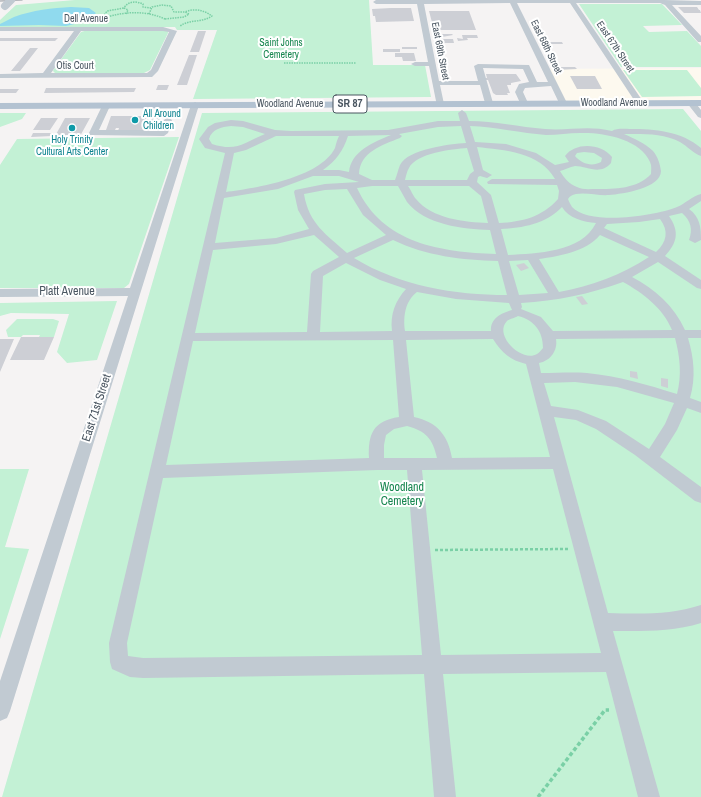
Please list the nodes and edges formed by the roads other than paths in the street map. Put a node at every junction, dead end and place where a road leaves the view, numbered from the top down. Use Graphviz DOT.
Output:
graph roads {
  1 [pos="12,0"];
  2 [pos="400,1"];
  3 [pos="512,1"];
  4 [pos="662,1"];
  5 [pos="376,2"];
  6 [pos="420,2"];
  7 [pos="573,2"];
  8 [pos="701,3"];
  9 [pos="0,11"];
  10 [pos="0,29"];
  11 [pos="79,29"];
  12 [pos="701,40"];
  13 [pos="415,64"];
  14 [pos="432,64"];
  15 [pos="149,75"];
  16 [pos="0,76"];
  17 [pos="45,76"];
  18 [pos="436,83"];
  19 [pos="483,83"];
  20 [pos="534,84"];
  21 [pos="554,84"];
  22 [pos="489,103"];
  23 [pos="524,103"];
  24 [pos="563,103"];
  25 [pos="640,103"];
  26 [pos="696,103"];
  27 [pos="440,104"];
  28 [pos="195,105"];
  29 [pos="0,106"];
  30 [pos="106,106"];
  31 [pos="701,115"];
  32 [pos="464,118"];
  33 [pos="168,120"];
  34 [pos="410,130"];
  35 [pos="548,132"];
  36 [pos="609,132"];
  37 [pos="275,133"];
  38 [pos="348,133"];
  39 [pos="471,144"];
  40 [pos="525,146"];
  41 [pos="371,149"];
  42 [pos="230,151"];
  43 [pos="701,153"];
  44 [pos="576,163"];
  45 [pos="553,168"];
  46 [pos="479,172"];
  47 [pos="312,173"];
  48 [pos="353,181"];
  49 [pos="492,182"];
  50 [pos="561,182"];
  51 [pos="401,183"];
  52 [pos="472,183"];
  53 [pos="280,185"];
  54 [pos="576,191"];
  55 [pos="299,192"];
  56 [pos="486,195"];
  57 [pos="220,196"];
  58 [pos="701,197"];
  59 [pos="563,199"];
  60 [pos="682,209"];
  61 [pos="662,215"];
  62 [pos="601,225"];
  63 [pos="494,226"];
  64 [pos="672,230"];
  65 [pos="316,231"];
  66 [pos="394,235"];
  67 [pos="698,241"];
  68 [pos="209,247"];
  69 [pos="531,256"];
  70 [pos="656,257"];
  71 [pos="346,258"];
  72 [pos="502,258"];
  73 [pos="623,277"];
  74 [pos="701,285"];
  75 [pos="416,288"];
  76 [pos="135,292"];
  77 [pos="0,293"];
  78 [pos="555,295"];
  79 [pos="514,299"];
  80 [pos="517,312"];
  81 [pos="497,334"];
  82 [pos="683,334"];
  83 [pos="701,334"];
  84 [pos="400,335"];
  85 [pos="313,336"];
  86 [pos="549,336"];
  87 [pos="188,337"];
  88 [pos="531,360"];
  89 [pos="536,378"];
  90 [pos="685,402"];
  91 [pos="701,408"];
  92 [pos="544,411"];
  93 [pos="407,421"];
  94 [pos="650,459"];
  95 [pos="444,463"];
  96 [pos="558,463"];
  97 [pos="377,464"];
  98 [pos="414,464"];
  99 [pos="157,472"];
  100 [pos="681,483"];
  101 [pos="701,496"];
  102 [pos="701,504"];
  103 [pos="701,614"];
  104 [pos="602,622"];
  105 [pos="613,662"];
  106 [pos="433,664"];
  107 [pos="0,711"];
  108 [pos="445,797"];
  109 [pos="649,797"];
  1 -- 9 [label="street, bridge"];
  2 -- 5 [label="street"];
  2 -- 6 [label="street"];
  3 -- 6 [label="street"];
  3 -- 7 [label="street"];
  3 -- 21 [label="street, East 68th Street"];
  4 -- 7 [label="street"];
  4 -- 8 [label="street"];
  4 -- 12 [label="street"];
  6 -- 14 [label="street, East 69th Street"];
  7 -- 25 [label="street, East 67th Street"];
  10 -- 11 [label="street, Dell Avenue"];
  11 -- 15 [label="street, Dell Avenue"];
  11 -- 17 [label="street"];
  13 -- 14 [label="street"];
  14 -- 18 [label="street, East 69th Street"];
  15 -- 17 [label="street, Otis Court"];
  16 -- 17 [label="street, Otis Court"];
  18 -- 19 [label="street"];
  18 -- 27 [label="street, East 69th Street"];
  19 -- 20 [label="street"];
  19 -- 22 [label="street"];
  20 -- 21 [label="street"];
  20 -- 23 [label="street"];
  21 -- 24 [label="street, East 68th Street"];
  22 -- 23 [label="main road, Woodland Avenue / SR 87"];
  22 -- 27 [label="main road, Woodland Avenue / SR 87"];
  23 -- 24 [label="main road, Woodland Avenue / SR 87"];
  24 -- 25 [label="main road, Woodland Avenue / SR 87"];
  25 -- 26 [label="main road, Woodland Avenue / SR 87"];
  26 -- 31 [label="street"];
  27 -- 28 [label="main road, Woodland Avenue / SR 87"];
  28 -- 30 [label="main road, Woodland Avenue / SR 87"];
  28 -- 76 [label="street, East 71st Street"];
  29 -- 30 [label="main road, Woodland Avenue / SR 87"];
  30 -- 33 [label="street"];
  32 -- 34 [label="street"];
  32 -- 35 [label="street"];
  32 -- 39 [label="street"];
  34 -- 38 [label="street"];
  34 -- 41 [label="street"];
  35 -- 36 [label="street"];
  35 -- 40 [label="street"];
  36 -- 43 [label="street"];
  36 -- 54 [label="street"];
  37 -- 38 [label="street"];
  37 -- 42 [label="street"];
  37 -- 42 [label="street"];
  38 -- 41 [label="street"];
  38 -- 47 [label="street"];
  39 -- 40 [label="street"];
  39 -- 46 [label="street"];
  39 -- 51 [label="street"];
  40 -- 45 [label="street"];
  41 -- 48 [label="street"];
  42 -- 57 [label="street"];
  44 -- 45 [label="street"];
  45 -- 50 [label="street"];
  46 -- 49 [label="street"];
  46 -- 52 [label="street"];
  47 -- 48 [label="street"];
  47 -- 53 [label="street"];
  48 -- 51 [label="street"];
  48 -- 55 [label="street"];
  48 -- 66 [label="street"];
  49 -- 50 [label="street"];
  49 -- 56 [label="street"];
  50 -- 54 [label="street"];
  50 -- 59 [label="street"];
  51 -- 52 [label="street"];
  51 -- 63 [label="street"];
  52 -- 56 [label="street"];
  53 -- 55 [label="street"];
  53 -- 57 [label="street"];
  54 -- 59 [label="street"];
  55 -- 65 [label="street"];
  56 -- 63 [label="street"];
  57 -- 68 [label="street"];
  58 -- 60 [label="street"];
  59 -- 62 [label="street"];
  59 -- 63 [label="street"];
  60 -- 61 [label="street"];
  60 -- 67 [label="street"];
  61 -- 62 [label="street"];
  61 -- 64 [label="street"];
  62 -- 69 [label="street"];
  62 -- 70 [label="street"];
  63 -- 72 [label="street"];
  64 -- 67 [label="street"];
  64 -- 70 [label="street"];
  65 -- 68 [label="street"];
  65 -- 71 [label="street"];
  66 -- 71 [label="street"];
  66 -- 72 [label="street"];
  68 -- 87 [label="street"];
  69 -- 72 [label="street"];
  69 -- 78 [label="street"];
  70 -- 73 [label="street"];
  70 -- 74 [label="street"];
  71 -- 75 [label="street"];
  71 -- 85 [label="street"];
  72 -- 79 [label="street"];
  73 -- 78 [label="street"];
  73 -- 82 [label="street"];
  75 -- 79 [label="street"];
  75 -- 84 [label="street"];
  76 -- 77 [label="street, Platt Avenue"];
  76 -- 107 [label="street, East 71st Street"];
  78 -- 79 [label="street"];
  79 -- 80 [label="street"];
  80 -- 81 [label="street"];
  80 -- 86 [label="street"];
  81 -- 84 [label="street"];
  81 -- 88 [label="street"];
  82 -- 83 [label="street"];
  82 -- 86 [label="street"];
  82 -- 90 [label="street"];
  84 -- 85 [label="street"];
  84 -- 93 [label="street"];
  85 -- 87 [label="street"];
  86 -- 88 [label="street"];
  87 -- 99 [label="street"];
  88 -- 89 [label="street"];
  89 -- 90 [label="street"];
  89 -- 92 [label="street"];
  90 -- 91 [label="street"];
  90 -- 94 [label="street"];
  92 -- 94 [label="street"];
  92 -- 96 [label="street"];
  93 -- 95 [label="street"];
  93 -- 97 [label="street"];
  94 -- 100 [label="street"];
  95 -- 96 [label="street"];
  95 -- 98 [label="street"];
  96 -- 104 [label="street"];
  97 -- 98 [label="street"];
  97 -- 99 [label="street"];
  98 -- 106 [label="street"];
  99 -- 106 [label="street"];
  100 -- 101 [label="street"];
  100 -- 102 [label="street"];
  103 -- 104 [label="street"];
  104 -- 105 [label="street"];
  105 -- 106 [label="street"];
  105 -- 109 [label="street"];
  106 -- 108 [label="street"];
}
